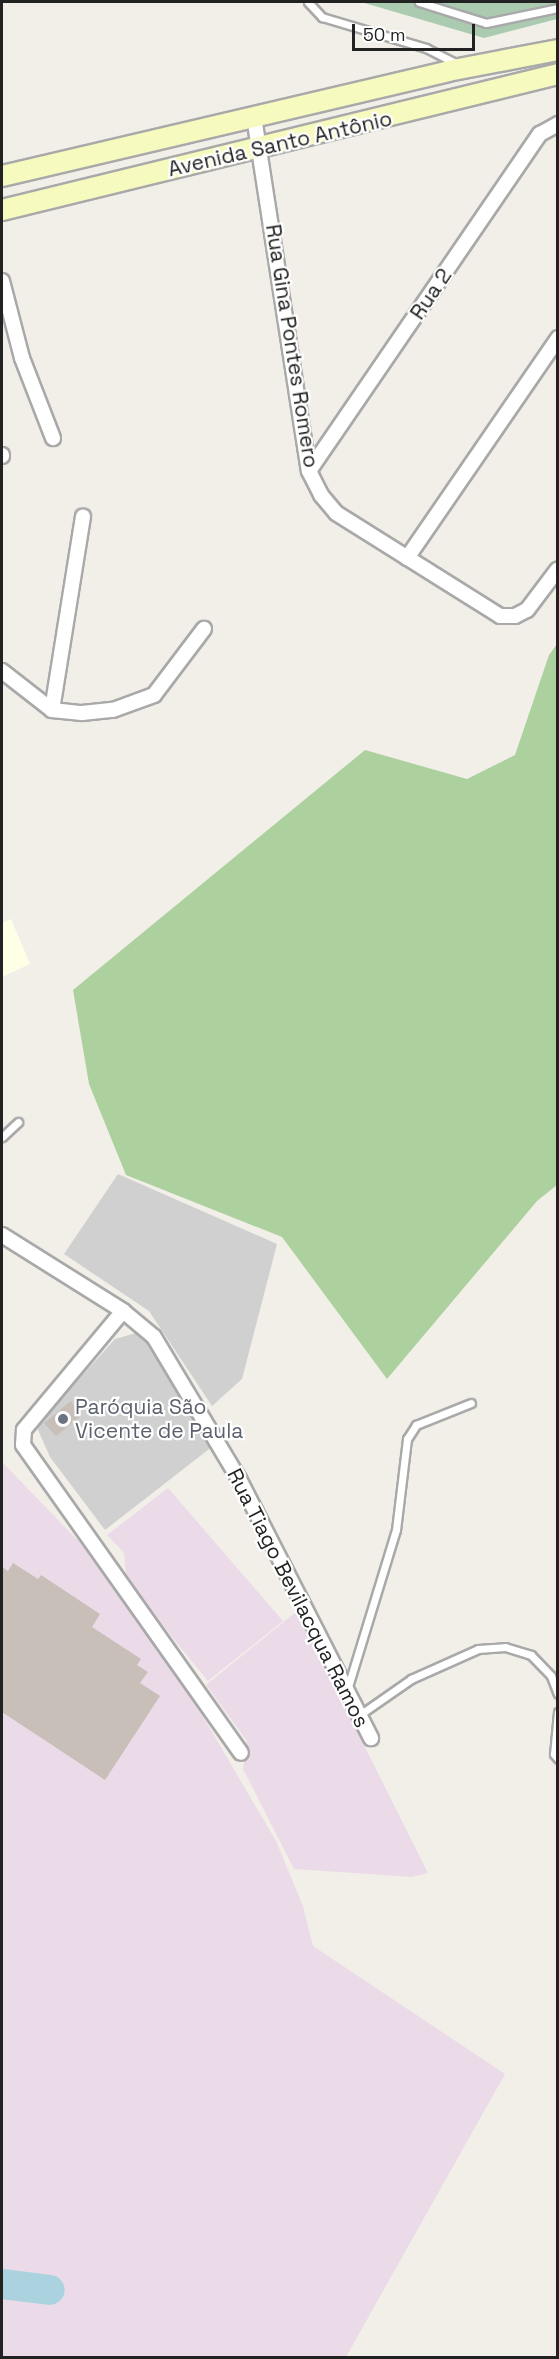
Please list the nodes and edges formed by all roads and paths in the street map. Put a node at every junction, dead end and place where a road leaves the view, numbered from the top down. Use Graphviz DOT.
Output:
graph roads {
  1 [pos="308,2"];
  2 [pos="419,2"];
  3 [pos="558,8"];
  4 [pos="558,50"];
  5 [pos="468,70"];
  6 [pos="558,74"];
  7 [pos="254,117"];
  8 [pos="558,124"];
  9 [pos="262,147"];
  10 [pos="2,176"];
  11 [pos="2,210"];
  12 [pos="2,281"];
  13 [pos="558,338"];
  14 [pos="53,438"];
  15 [pos="309,471"];
  16 [pos="83,516"];
  17 [pos="407,558"];
  18 [pos="558,569"];
  19 [pos="204,629"];
  20 [pos="2,671"];
  21 [pos="52,710"];
  22 [pos="18,1122"];
  23 [pos="2,1137"];
  24 [pos="2,1235"];
  25 [pos="123,1311"];
  26 [pos="471,1403"];
  27 [pos="346,1692"];
  28 [pos="558,1694"];
  29 [pos="558,1712"];
  30 [pos="358,1716"];
  31 [pos="370,1738"];
  32 [pos="241,1753"];
  33 [pos="558,1759"];
  1 -- 5 [label="lane"];
  2 -- 3 [label="lane"];
  4 -- 5 [label="main road, Avenida Santo Antônio"];
  5 -- 7 [label="main road, Avenida Santo Antônio"];
  6 -- 9 [label="main road, Avenida Santo Antônio"];
  7 -- 9 [label="street, Rua Gina Pontes Romero"];
  7 -- 10 [label="main road, Avenida Santo Antônio"];
  8 -- 15 [label="street, Rua 2"];
  9 -- 11 [label="main road, Avenida Santo Antônio"];
  9 -- 15 [label="street, Rua Gina Pontes Romero"];
  12 -- 14 [label="street"];
  13 -- 17 [label="street"];
  15 -- 17 [label="street, Rua Gina Pontes Romero"];
  16 -- 21 [label="street"];
  17 -- 18 [label="street, Rua Gina Pontes Romero"];
  19 -- 21 [label="street"];
  20 -- 21 [label="street"];
  22 -- 23 [label="lane"];
  24 -- 25 [label="street, Rua Tiago Bevilacqua Ramos"];
  25 -- 27 [label="street, Rua Tiago Bevilacqua Ramos"];
  25 -- 32 [label="street"];
  26 -- 27 [label="lane"];
  27 -- 30 [label="street, Rua Tiago Bevilacqua Ramos"];
  28 -- 30 [label="lane"];
  29 -- 33 [label="lane"];
  30 -- 31 [label="street, Rua Tiago Bevilacqua Ramos"];
}
